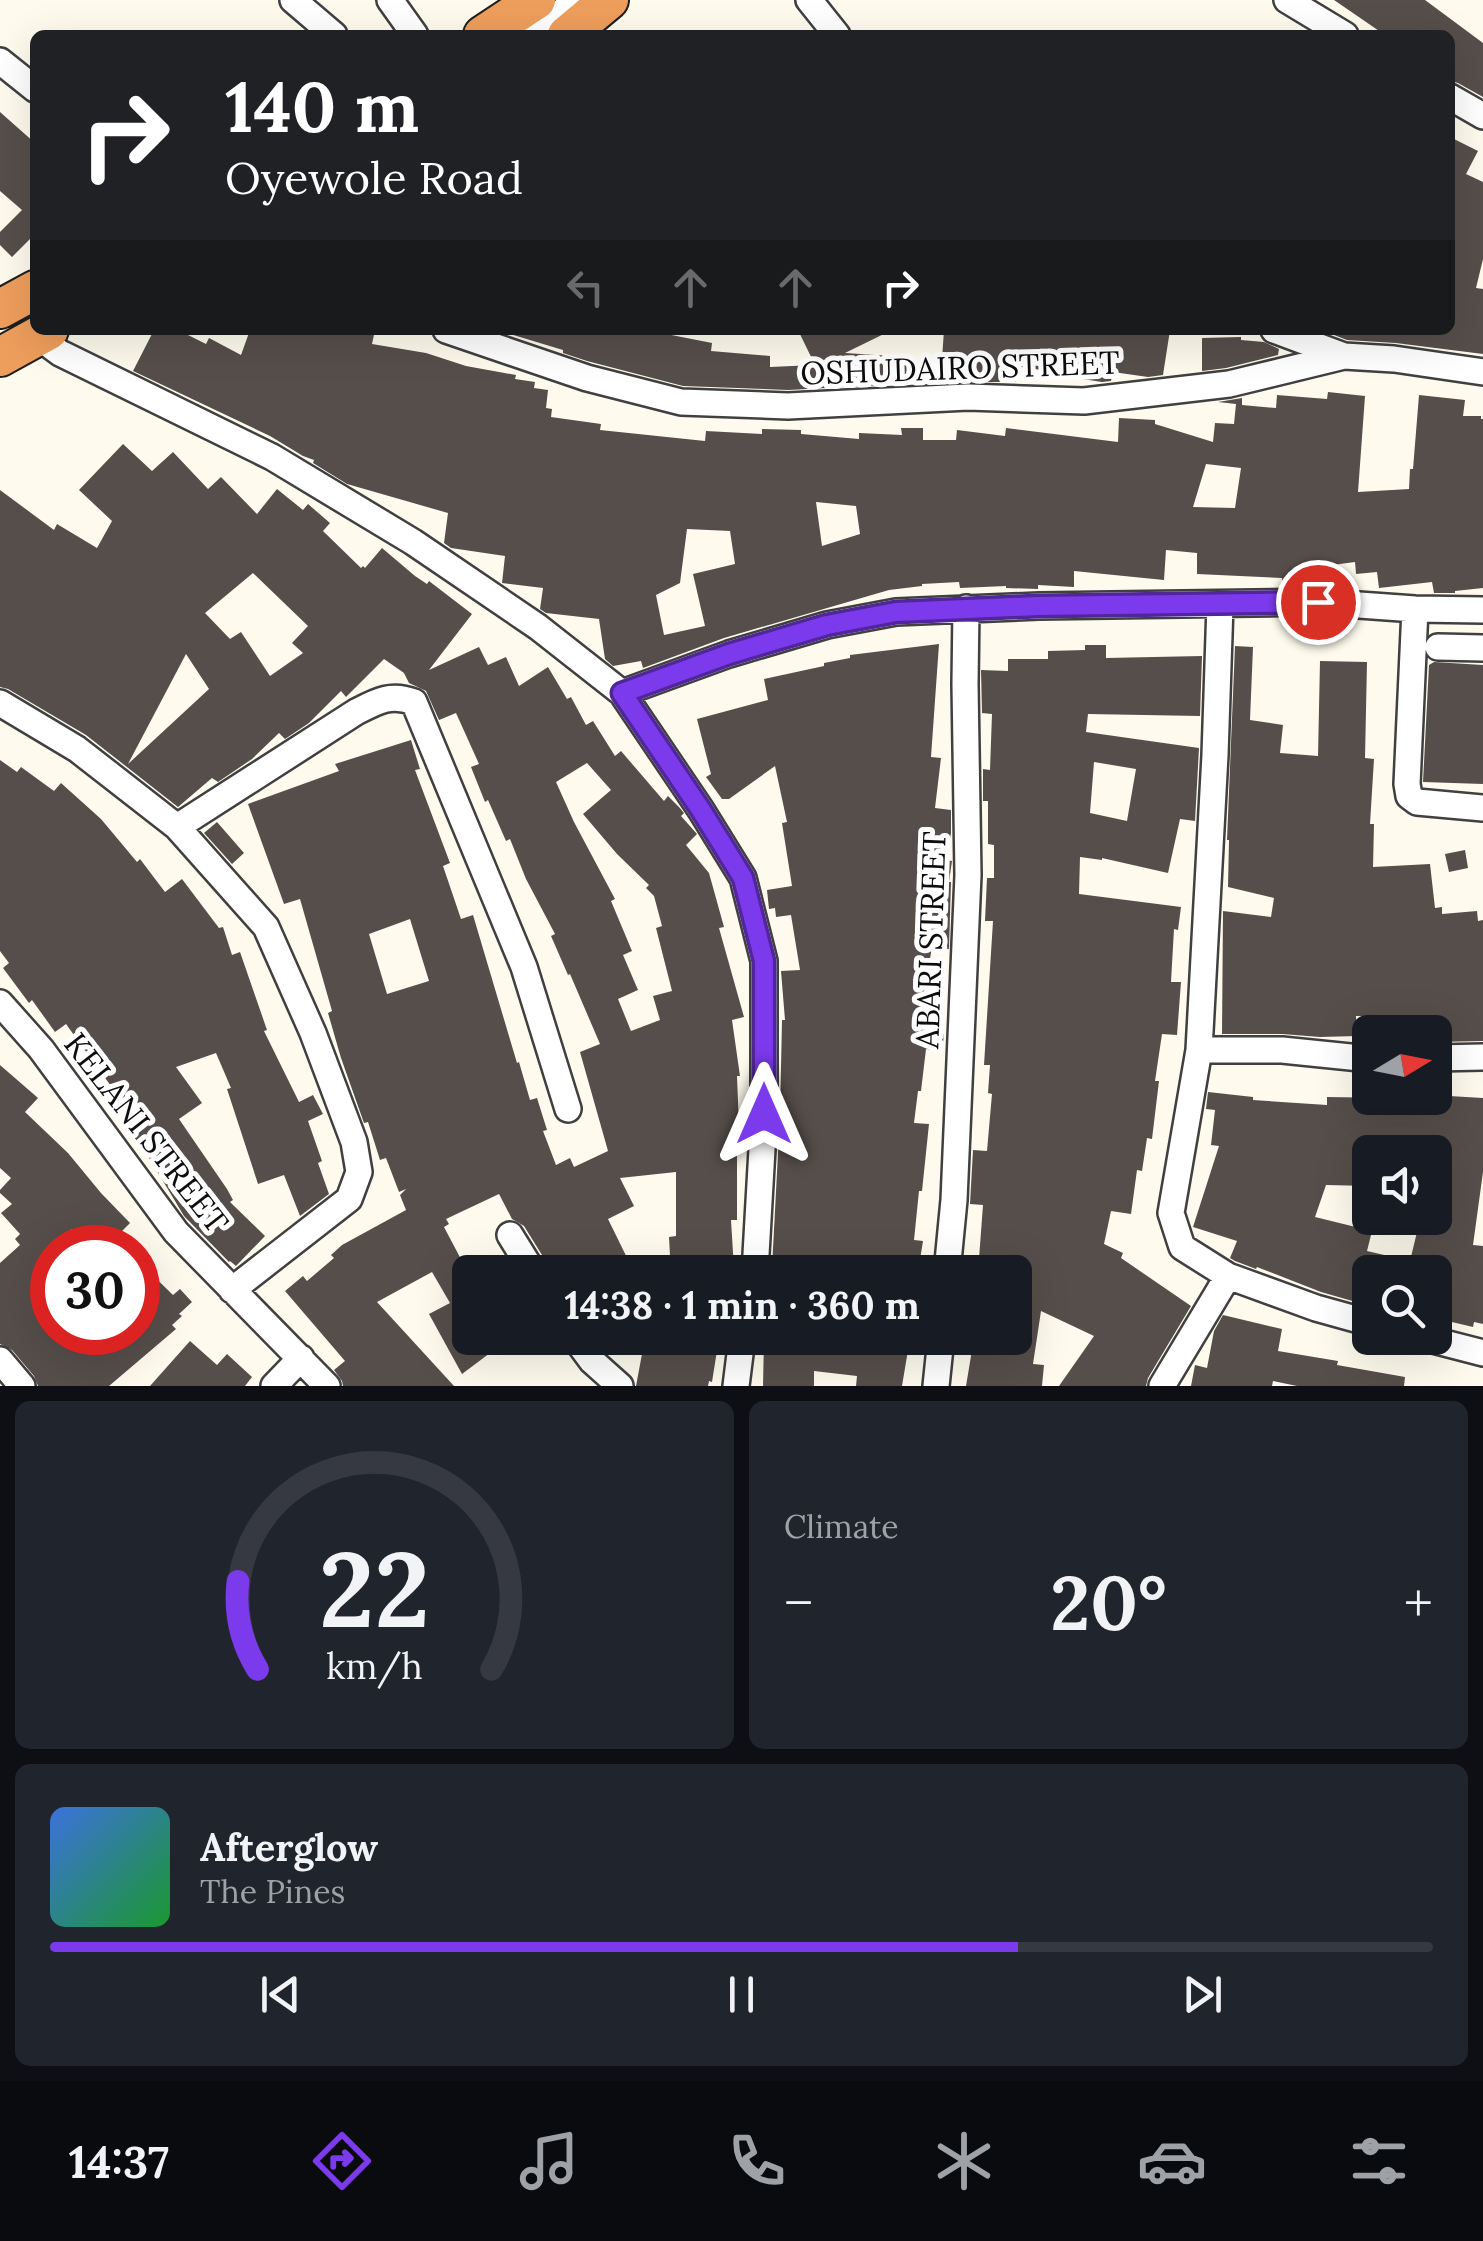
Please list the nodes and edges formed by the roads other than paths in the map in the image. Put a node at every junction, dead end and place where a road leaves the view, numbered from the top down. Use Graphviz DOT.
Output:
graph roads {
  1 [pos="293,0"];
  2 [pos="390,0"];
  3 [pos="609,0"];
  4 [pos="809,0"];
  5 [pos="1288,0"];
  6 [pos="528,10"];
  7 [pos="577,24"];
  8 [pos="328,30"];
  9 [pos="411,30"];
  10 [pos="492,30"];
  11 [pos="833,30"];
  12 [pos="1336,30"];
  13 [pos="0,61"];
  14 [pos="30,85"];
  15 [pos="1455,100"];
  16 [pos="1483,116"];
  17 [pos="30,293"];
  18 [pos="0,309"];
  19 [pos="30,324"];
  20 [pos="0,326"];
  21 [pos="30,332"];
  22 [pos="48,335"];
  23 [pos="461,335"];
  24 [pos="1287,335"];
  25 [pos="0,356"];
  26 [pos="1344,356"];
  27 [pos="1483,372"];
  28 [pos="1220,605"];
  29 [pos="966,608"];
  30 [pos="1415,608"];
  31 [pos="1483,610"];
  32 [pos="1438,646"];
  33 [pos="1483,648"];
  34 [pos="622,693"];
  35 [pos="0,704"];
  36 [pos="1483,808"];
  37 [pos="177,827"];
  38 [pos="0,1002"];
  39 [pos="1198,1050"];
  40 [pos="1352,1056"];
  41 [pos="1483,1057"];
  42 [pos="1452,1058"];
  43 [pos="568,1109"];
  44 [pos="510,1234"];
  45 [pos="523,1255"];
  46 [pos="756,1255"];
  47 [pos="949,1255"];
  48 [pos="1228,1276"];
  49 [pos="232,1290"];
  50 [pos="1352,1318"];
  51 [pos="1452,1345"];
  52 [pos="1483,1353"];
  53 [pos="588,1355"];
  54 [pos="740,1355"];
  55 [pos="939,1355"];
  56 [pos="301,1358"];
  57 [pos="0,1360"];
  58 [pos="22,1386"];
  59 [pos="274,1386"];
  60 [pos="327,1386"];
  61 [pos="620,1386"];
  62 [pos="736,1386"];
  63 [pos="936,1386"];
  64 [pos="1162,1386"];
  1 -- 8 [label="street"];
  2 -- 9 [label="street"];
  3 -- 7 [label="highway"];
  4 -- 11 [label="street"];
  5 -- 12 [label="street"];
  6 -- 7 [label="street"];
  6 -- 10 [label="highway"];
  13 -- 14 [label="street"];
  15 -- 16 [label="street"];
  17 -- 18 [label="highway"];
  19 -- 20 [label="street"];
  21 -- 25 [label="highway"];
  22 -- 34 [label="street"];
  23 -- 26 [label="street, OSHUDAIRO STREET"];
  24 -- 26 [label="street"];
  26 -- 27 [label="street, OSHUDAIRO STREET"];
  28 -- 29 [label="street"];
  28 -- 30 [label="street"];
  28 -- 39 [label="street"];
  29 -- 34 [label="street"];
  29 -- 47 [label="street, ABARI STREET"];
  30 -- 31 [label="street"];
  30 -- 36 [label="street"];
  32 -- 33 [label="street"];
  34 -- 46 [label="street"];
  35 -- 37 [label="street"];
  37 -- 43 [label="street"];
  37 -- 49 [label="street"];
  38 -- 49 [label="street, KELANI STREET"];
  39 -- 40 [label="street"];
  39 -- 48 [label="street"];
  41 -- 42 [label="street"];
  44 -- 45 [label="street"];
  48 -- 50 [label="street"];
  48 -- 64 [label="street"];
  49 -- 56 [label="street, KELANI STREET"];
  51 -- 52 [label="street"];
  53 -- 61 [label="street"];
  54 -- 62 [label="street"];
  55 -- 63 [label="street"];
  56 -- 59 [label="street"];
  56 -- 60 [label="street, KELANI STREET"];
  57 -- 58 [label="street"];
}
